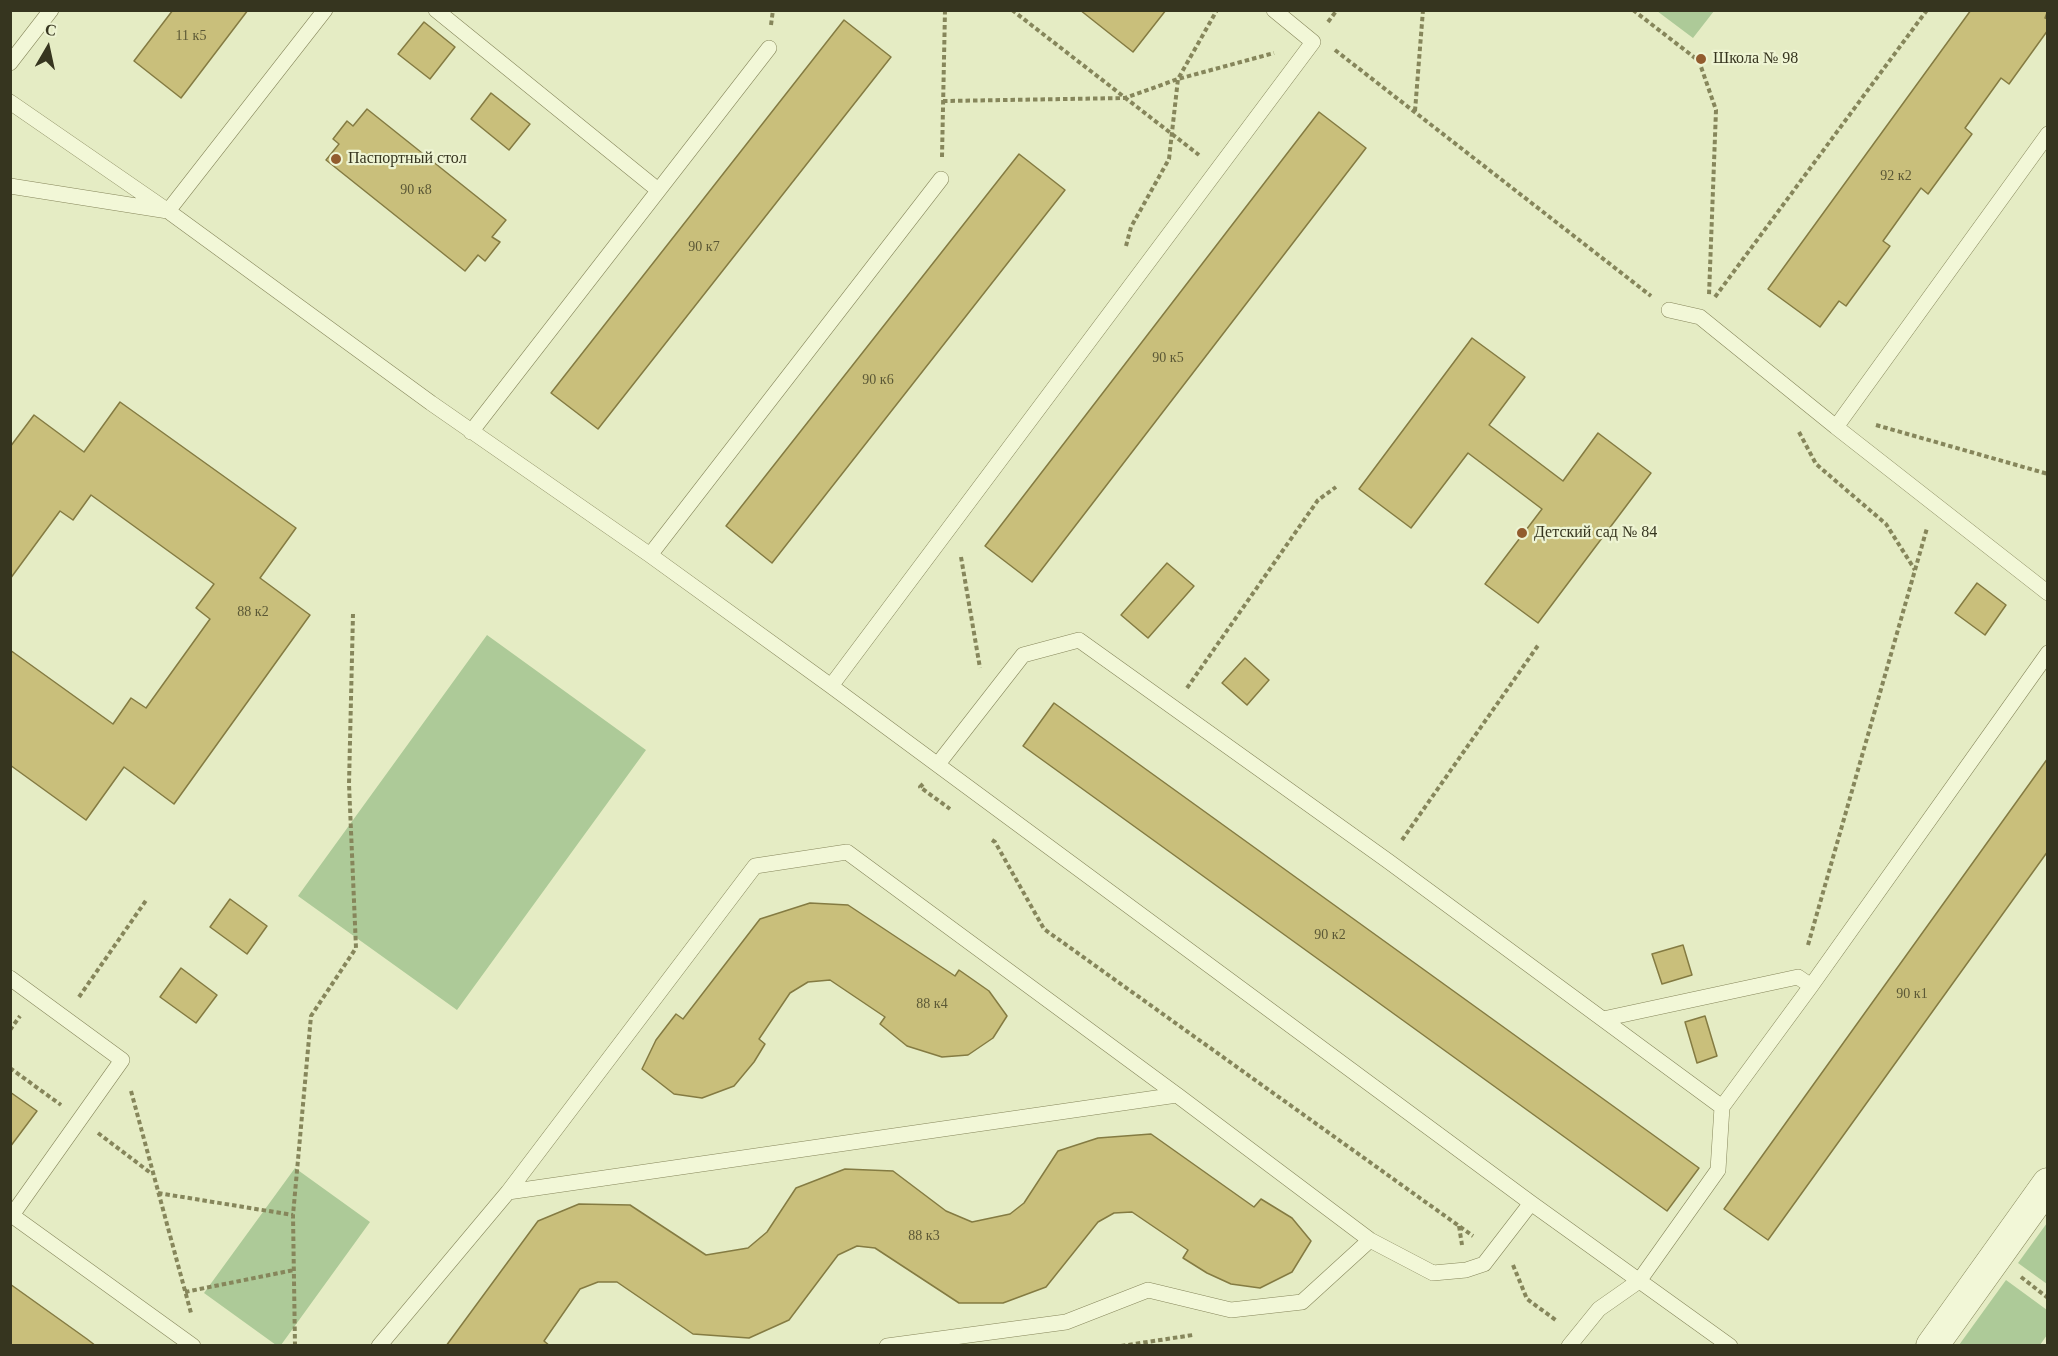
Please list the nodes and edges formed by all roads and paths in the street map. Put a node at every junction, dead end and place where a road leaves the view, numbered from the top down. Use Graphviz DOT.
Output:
graph roads {
  1 [pos="51,10"];
  2 [pos="325,10"];
  3 [pos="436,10"];
  4 [pos="945,10"];
  5 [pos="1012,10"];
  6 [pos="1217,10"];
  7 [pos="1274,10"];
  8 [pos="1423,10"];
  9 [pos="1634,10"];
  10 [pos="1927,10"];
  11 [pos="1313,42"];
  12 [pos="769,48"];
  13 [pos="10,63"];
  14 [pos="1178,79"];
  15 [pos="1125,98"];
  16 [pos="943,101"];
  17 [pos="10,102"];
  18 [pos="1415,112"];
  19 [pos="1173,134"];
  20 [pos="2048,134"];
  21 [pos="1217,170"];
  22 [pos="941,179"];
  23 [pos="10,186"];
  24 [pos="658,190"];
  25 [pos="168,211"];
  26 [pos="1126,249"];
  27 [pos="1669,310"];
  28 [pos="1840,422"];
  29 [pos="1797,428"];
  30 [pos="471,432"];
  31 [pos="2048,474"];
  32 [pos="1336,487"];
  33 [pos="1934,504"];
  34 [pos="954,522"];
  35 [pos="650,555"];
  36 [pos="1915,570"];
  37 [pos="2048,593"];
  38 [pos="353,614"];
  39 [pos="1539,644"];
  40 [pos="2048,653"];
  41 [pos="831,686"];
  42 [pos="986,701"];
  43 [pos="1173,707"];
  44 [pos="938,764"];
  45 [pos="958,815"];
  46 [pos="986,835"];
  47 [pos="1388,861"];
  48 [pos="147,898"];
  49 [pos="10,978"];
  50 [pos="1804,982"];
  51 [pos="64,1017"];
  52 [pos="1603,1019"];
  53 [pos="122,1060"];
  54 [pos="1177,1095"];
  55 [pos="1722,1107"];
  56 [pos="2048,1184"];
  57 [pos="508,1192"];
  58 [pos="158,1193"];
  59 [pos="1531,1203"];
  60 [pos="11,1215"];
  61 [pos="293,1215"];
  62 [pos="1370,1240"];
  63 [pos="1495,1251"];
  64 [pos="294,1269"];
  65 [pos="1639,1281"];
  66 [pos="185,1292"];
  67 [pos="194,1324"];
  68 [pos="1193,1335"];
  69 [pos="1573,1341"];
  70 [pos="193,1346"];
  71 [pos="295,1346"];
  72 [pos="380,1346"];
  73 [pos="887,1346"];
  74 [pos="1121,1346"];
  75 [pos="1730,1346"];
  76 [pos="1932,1346"];
  1 -- 13 [label="lane"];
  2 -- 25 [label="lane"];
  3 -- 24 [label="lane"];
  4 -- 16 [label="path"];
  5 -- 15 [label="path"];
  6 -- 14 [label="path"];
  7 -- 11 [label="lane"];
  8 -- 18 [label="path"];
  9 -- 10 [label="path"];
  11 -- 14 [label="path"];
  11 -- 18 [label="path"];
  11 -- 21 [label="lane"];
  12 -- 24 [label="lane"];
  14 -- 15 [label="path"];
  14 -- 19 [label="path"];
  15 -- 16 [label="path"];
  15 -- 19 [label="path"];
  16 -- 22 [label="path"];
  17 -- 25 [label="lane"];
  18 -- 27 [label="path"];
  19 -- 21 [label="path"];
  19 -- 26 [label="path"];
  20 -- 28 [label="lane"];
  21 -- 34 [label="lane"];
  22 -- 35 [label="lane"];
  23 -- 25 [label="lane"];
  24 -- 30 [label="lane"];
  25 -- 30 [label="lane"];
  27 -- 28 [label="lane"];
  28 -- 31 [label="path"];
  28 -- 33 [label="lane"];
  29 -- 36 [label="path"];
  30 -- 35 [label="lane"];
  32 -- 43 [label="path"];
  33 -- 36 [label="path"];
  33 -- 37 [label="lane"];
  34 -- 41 [label="lane"];
  34 -- 42 [label="path"];
  35 -- 41 [label="lane"];
  36 -- 50 [label="path"];
  38 -- 61 [label="path"];
  39 -- 47 [label="path"];
  40 -- 50 [label="lane"];
  41 -- 44 [label="lane"];
  42 -- 43 [label="lane"];
  42 -- 44 [label="lane"];
  43 -- 47 [label="lane"];
  44 -- 45 [label="path"];
  44 -- 59 [label="lane"];
  46 -- 63 [label="path"];
  47 -- 52 [label="lane"];
  48 -- 51 [label="path"];
  49 -- 51 [label="lane"];
  50 -- 52 [label="lane"];
  50 -- 55 [label="lane"];
  51 -- 53 [label="lane"];
  52 -- 55 [label="lane"];
  53 -- 58 [label="path"];
  53 -- 60 [label="lane"];
  54 -- 57 [label="lane"];
  54 -- 57 [label="lane"];
  54 -- 62 [label="lane"];
  55 -- 65 [label="lane"];
  56 -- 76 [label="street"];
  57 -- 72 [label="lane"];
  58 -- 61 [label="path"];
  58 -- 66 [label="path"];
  59 -- 63 [label="lane"];
  59 -- 65 [label="lane"];
  60 -- 70 [label="lane"];
  61 -- 64 [label="path"];
  62 -- 63 [label="lane"];
  62 -- 73 [label="lane"];
  63 -- 69 [label="path"];
  64 -- 66 [label="path"];
  64 -- 71 [label="path"];
  65 -- 69 [label="lane"];
  65 -- 75 [label="lane"];
  66 -- 67 [label="path"];
  68 -- 74 [label="path"];
}
